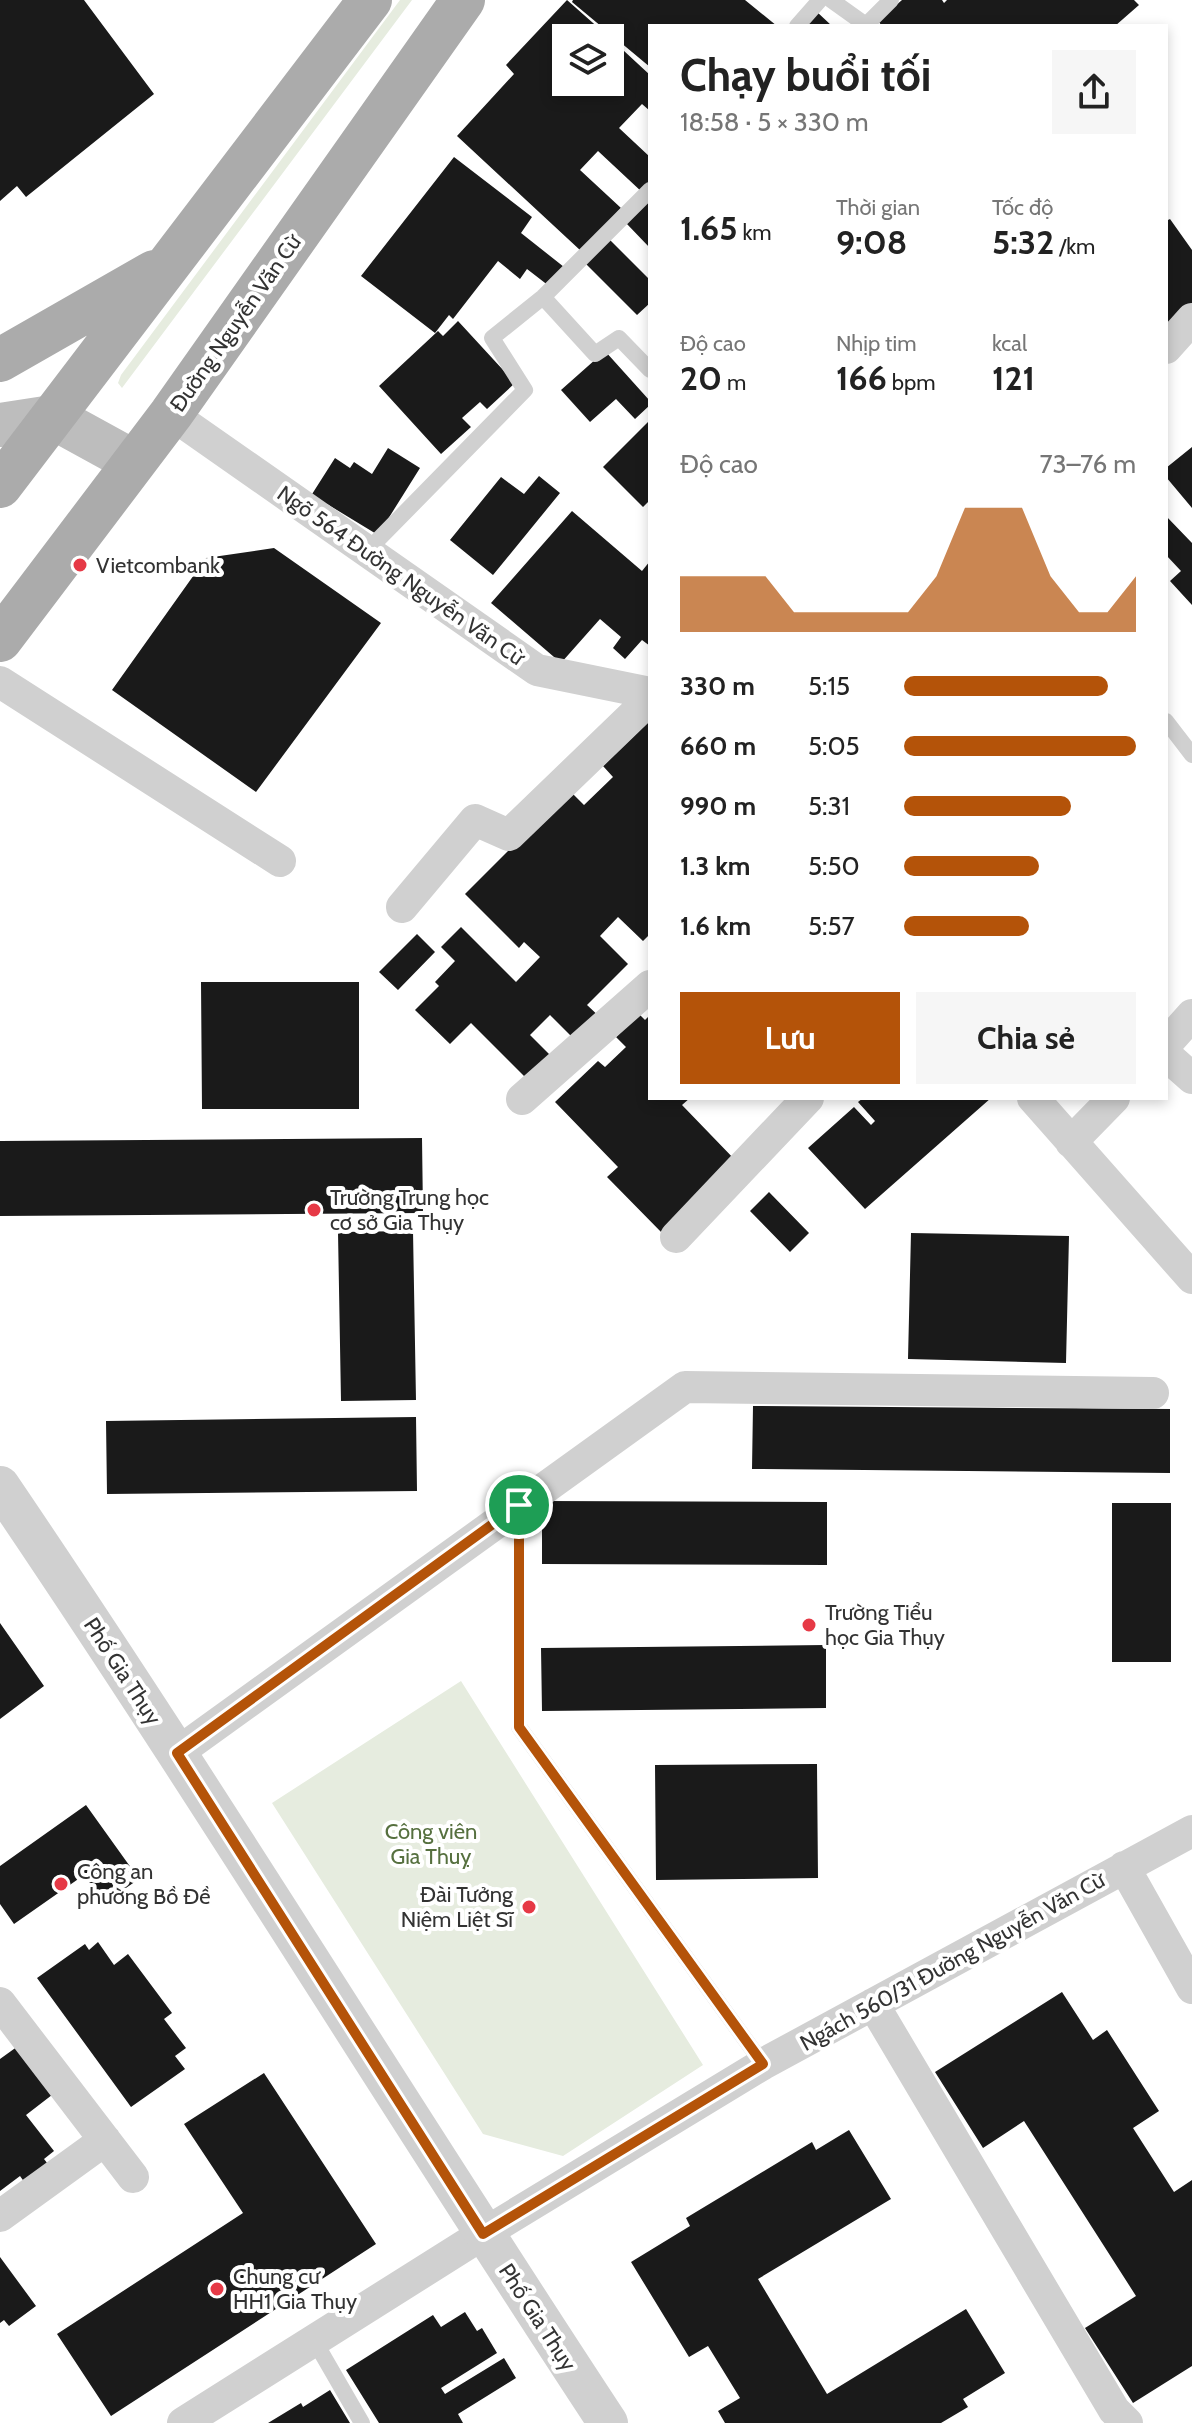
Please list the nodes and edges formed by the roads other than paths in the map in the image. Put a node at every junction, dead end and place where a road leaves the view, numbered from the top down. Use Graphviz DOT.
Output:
graph roads {
  1 [pos="370,0"];
  2 [pos="463,0"];
  3 [pos="820,0"];
  4 [pos="831,0"];
  5 [pos="891,0"];
  6 [pos="799,24"];
  7 [pos="865,24"];
  8 [pos="867,24"];
  9 [pos="648,192"];
  10 [pos="170,263"];
  11 [pos="543,297"];
  12 [pos="1192,319"];
  13 [pos="1168,346"];
  14 [pos="0,360"];
  15 [pos="648,368"];
  16 [pos="171,414"];
  17 [pos="52,417"];
  18 [pos="0,425"];
  19 [pos="134,462"];
  20 [pos="0,486"];
  21 [pos="367,551"];
  22 [pos="0,640"];
  23 [pos="0,682"];
  24 [pos="648,696"];
  25 [pos="648,698"];
  26 [pos="1168,724"];
  27 [pos="1192,755"];
  28 [pos="280,861"];
  29 [pos="402,907"];
  30 [pos="648,988"];
  31 [pos="1192,1015"];
  32 [pos="1168,1042"];
  33 [pos="1168,1057"];
  34 [pos="1192,1078"];
  35 [pos="522,1099"];
  36 [pos="806,1100"];
  37 [pos="1035,1100"];
  38 [pos="1112,1100"];
  39 [pos="1071,1142"];
  40 [pos="676,1237"];
  41 [pos="1187,1262"];
  42 [pos="1153,1393"];
  43 [pos="0,1486"];
  44 [pos="519,1505"];
  45 [pos="177,1753"];
  46 [pos="1192,1831"];
  47 [pos="1124,1867"];
  48 [pos="1192,1988"];
  49 [pos="873,2004"];
  50 [pos="4,2016"];
  51 [pos="763,2064"];
  52 [pos="105,2140"];
  53 [pos="133,2177"];
  54 [pos="0,2216"];
  55 [pos="483,2234"];
  56 [pos="314,2340"];
  57 [pos="183,2423"];
  58 [pos="362,2423"];
  59 [pos="608,2423"];
  60 [pos="1127,2423"];
  1 -- 10 [label="main road"];
  2 -- 16 [label="main road, Đường Nguyễn Văn Cừ"];
  3 -- 6 [label="lane"];
  4 -- 7 [label="lane"];
  5 -- 8 [label="lane"];
  9 -- 11 [label="lane"];
  10 -- 14 [label="main road"];
  10 -- 17 [label="main road"];
  11 -- 15 [label="lane"];
  11 -- 21 [label="lane"];
  12 -- 13 [label="street"];
  16 -- 19 [label="main road, Đường Nguyễn Văn Cừ"];
  16 -- 21 [label="street, Ngõ 564 Đường Nguyễn Văn Cừ"];
  17 -- 18 [label="main road"];
  17 -- 19 [label="main road"];
  17 -- 20 [label="main road"];
  19 -- 22 [label="main road, Đường Nguyễn Văn Cừ"];
  21 -- 24 [label="street, Ngõ 564 Đường Nguyễn Văn Cừ"];
  23 -- 28 [label="street"];
  25 -- 29 [label="street"];
  26 -- 27 [label="lane"];
  30 -- 35 [label="street"];
  31 -- 32 [label="street"];
  33 -- 34 [label="street"];
  36 -- 40 [label="street"];
  37 -- 39 [label="street"];
  38 -- 39 [label="street"];
  39 -- 41 [label="street"];
  42 -- 44 [label="street"];
  43 -- 45 [label="street, Phố Gia Thụy"];
  44 -- 45 [label="street"];
  44 -- 51 [label="lane"];
  45 -- 55 [label="street, Phố Gia Thụy"];
  46 -- 47 [label="street, Ngách 560/31 Đường Nguyễn Văn Cừ"];
  47 -- 48 [label="street"];
  47 -- 49 [label="street, Ngách 560/31 Đường Nguyễn Văn Cừ"];
  49 -- 51 [label="street, Ngách 560/31 Đường Nguyễn Văn Cừ"];
  49 -- 60 [label="street"];
  50 -- 52 [label="street"];
  51 -- 55 [label="street, Ngách 560/31 Đường Nguyễn Văn Cừ"];
  52 -- 53 [label="street"];
  52 -- 54 [label="street"];
  55 -- 56 [label="street, Ngách 560/31 Đường Nguyễn Văn Cừ"];
  55 -- 59 [label="street, Phố Gia Thụy"];
  56 -- 57 [label="street, Ngách 560/31 Đường Nguyễn Văn Cừ"];
  56 -- 58 [label="lane"];
}
